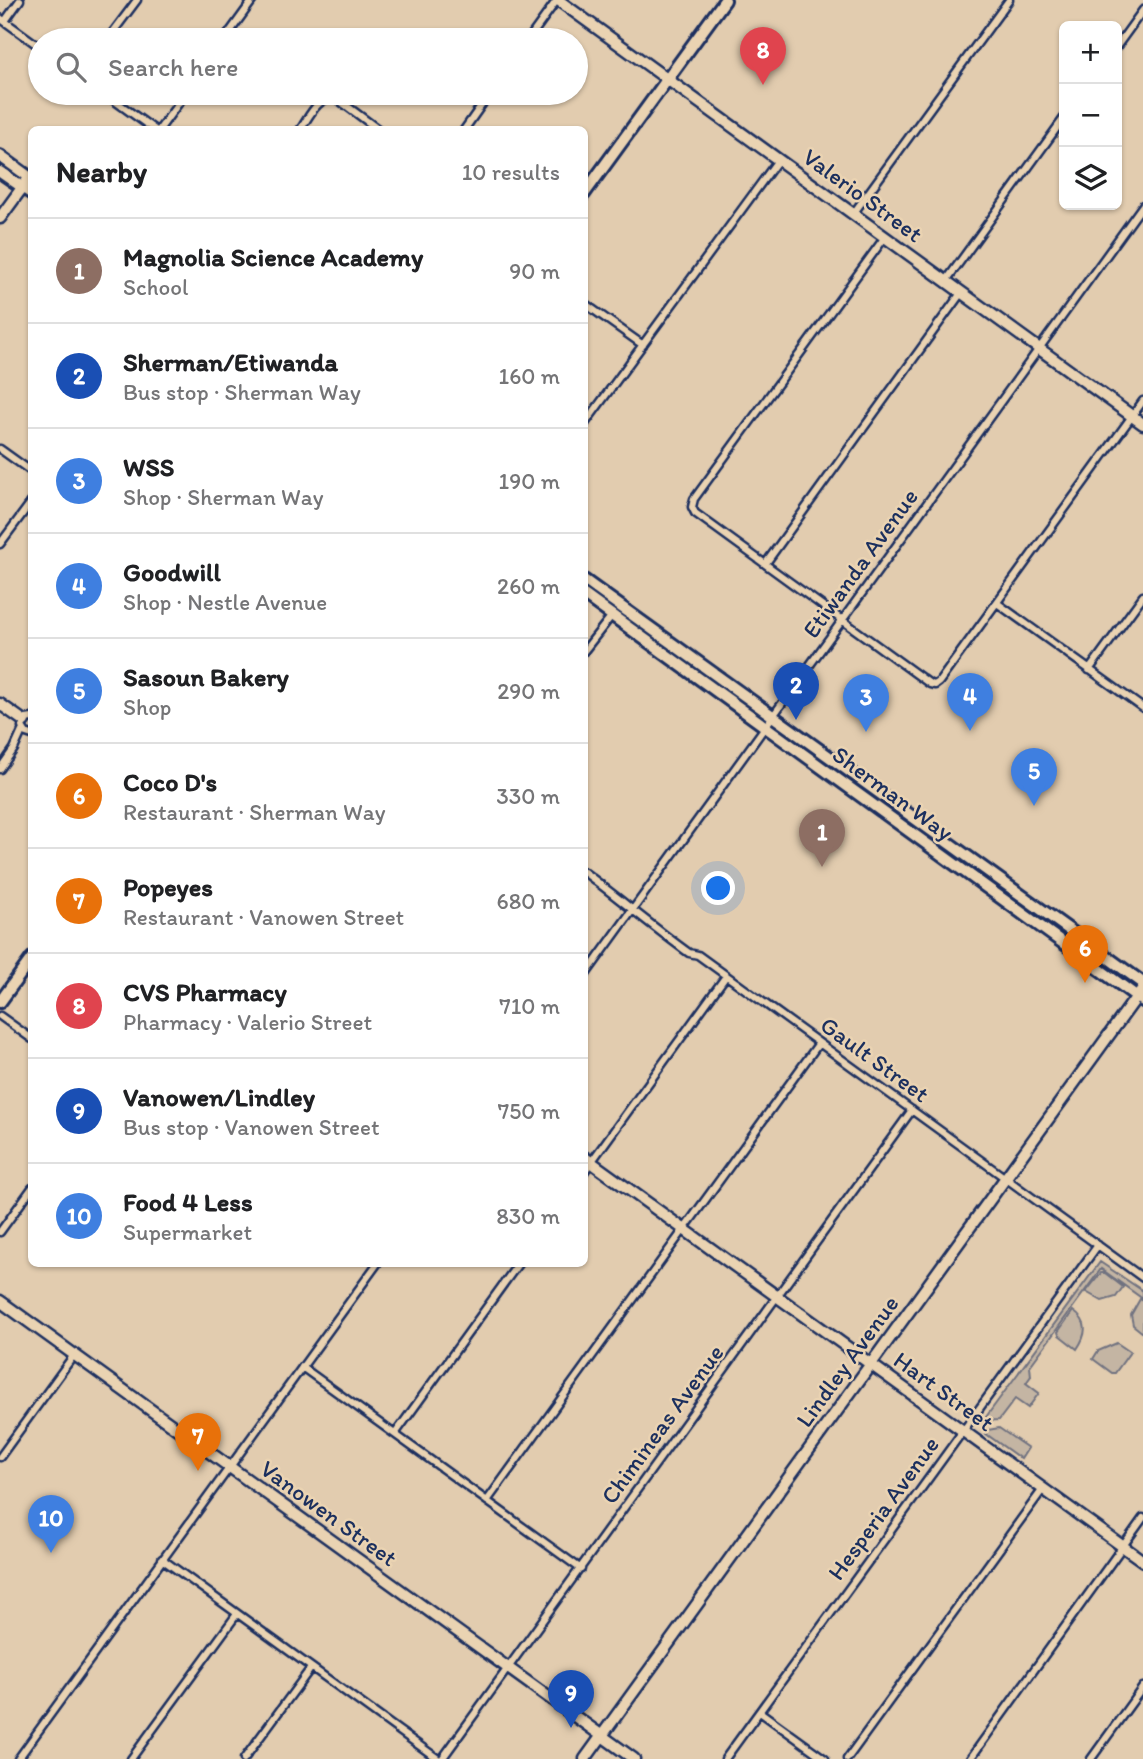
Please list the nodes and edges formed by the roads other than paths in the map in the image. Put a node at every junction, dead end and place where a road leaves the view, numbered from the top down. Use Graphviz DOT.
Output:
graph roads {
  1 [pos="20,0"];
  2 [pos="137,0"];
  3 [pos="253,0"];
  4 [pos="558,0"];
  5 [pos="725,0"];
  6 [pos="1009,0"];
  7 [pos="1143,10"];
  8 [pos="2,19"];
  9 [pos="116,28"];
  10 [pos="233,28"];
  11 [pos="537,28"];
  12 [pos="28,38"];
  13 [pos="1122,39"];
  14 [pos="668,79"];
  15 [pos="121,105"];
  16 [pos="177,105"];
  17 [pos="318,105"];
  18 [pos="343,105"];
  19 [pos="482,105"];
  20 [pos="1059,125"];
  21 [pos="151,126"];
  22 [pos="160,126"];
  23 [pos="303,126"];
  24 [pos="373,126"];
  25 [pos="467,126"];
  26 [pos="0,156"];
  27 [pos="778,160"];
  28 [pos="0,172"];
  29 [pos="28,185"];
  30 [pos="588,189"];
  31 [pos="1143,205"];
  32 [pos="853,214"];
  33 [pos="0,218"];
  34 [pos="885,237"];
  35 [pos="946,281"];
  36 [pos="961,293"];
  37 [pos="588,306"];
  38 [pos="643,345"];
  39 [pos="1040,348"];
  40 [pos="1143,401"];
  41 [pos="1132,416"];
  42 [pos="588,420"];
  43 [pos="1143,424"];
  44 [pos="0,449"];
  45 [pos="28,469"];
  46 [pos="28,506"];
  47 [pos="0,544"];
  48 [pos="766,563"];
  49 [pos="588,583"];
  50 [pos="1143,596"];
  51 [pos="588,598"];
  52 [pos="997,603"];
  53 [pos="622,607"];
  54 [pos="612,615"];
  55 [pos="843,619"];
  56 [pos="588,646"];
  57 [pos="1089,670"];
  58 [pos="0,704"];
  59 [pos="1143,708"];
  60 [pos="773,716"];
  61 [pos="28,721"];
  62 [pos="766,726"];
  63 [pos="28,737"];
  64 [pos="14,749"];
  65 [pos="0,769"];
  66 [pos="588,876"];
  67 [pos="633,909"];
  68 [pos="28,964"];
  69 [pos="588,971"];
  70 [pos="726,976"];
  71 [pos="1143,983"];
  72 [pos="1141,995"];
  73 [pos="0,1002"];
  74 [pos="0,1016"];
  75 [pos="28,1036"];
  76 [pos="819,1043"];
  77 [pos="912,1110"];
  78 [pos="588,1159"];
  79 [pos="1005,1178"];
  80 [pos="28,1193"];
  81 [pos="684,1229"];
  82 [pos="0,1231"];
  83 [pos="1098,1245"];
  84 [pos="375,1267"];
  85 [pos="516,1267"];
  86 [pos="1143,1278"];
  87 [pos="778,1297"];
  88 [pos="0,1301"];
  89 [pos="74,1355"];
  90 [pos="871,1364"];
  91 [pos="302,1367"];
  92 [pos="963,1430"];
  93 [pos="395,1434"];
  94 [pos="0,1457"];
  95 [pos="229,1466"];
  96 [pos="1043,1489"];
  97 [pos="488,1501"];
  98 [pos="1143,1518"];
  99 [pos="1123,1546"];
  100 [pos="162,1559"];
  101 [pos="1143,1561"];
  102 [pos="581,1569"];
  103 [pos="237,1614"];
  104 [pos="311,1668"];
  105 [pos="509,1668"];
  106 [pos="1143,1687"];
  107 [pos="760,1712"];
  108 [pos="602,1736"];
  109 [pos="18,1759"];
  110 [pos="131,1759"];
  111 [pos="244,1759"];
  112 [pos="440,1759"];
  113 [pos="585,1759"];
  114 [pos="634,1759"];
  115 [pos="725,1759"];
  116 [pos="825,1759"];
  117 [pos="847,1759"];
  118 [pos="970,1759"];
  119 [pos="1091,1759"];
  1 -- 8 [label="street"];
  2 -- 9 [label="street"];
  3 -- 10 [label="street"];
  4 -- 11 [label="street"];
  4 -- 14 [label="main road, Valerio Street"];
  5 -- 14 [label="main road"];
  6 -- 32 [label="street"];
  7 -- 13 [label="street"];
  8 -- 12 [label="street"];
  14 -- 27 [label="main road, Valerio Street"];
  14 -- 30 [label="main road"];
  15 -- 21 [label="street"];
  16 -- 22 [label="street"];
  17 -- 23 [label="street"];
  18 -- 24 [label="street"];
  19 -- 25 [label="street"];
  20 -- 35 [label="street"];
  26 -- 29 [label="main road"];
  27 -- 32 [label="main road, Valerio Street"];
  27 -- 38 [label="street"];
  28 -- 29 [label="main road"];
  29 -- 33 [label="main road"];
  31 -- 39 [label="street, Etiwanda Avenue"];
  32 -- 34 [label="main road, Valerio Street"];
  34 -- 35 [label="main road, Valerio Street"];
  34 -- 48 [label="street"];
  35 -- 36 [label="main road, Valerio Street"];
  36 -- 39 [label="main road, Valerio Street"];
  36 -- 48 [label="street"];
  37 -- 38 [label="street"];
  38 -- 42 [label="street"];
  39 -- 41 [label="main road, Valerio Street"];
  39 -- 55 [label="street, Etiwanda Avenue"];
  40 -- 41 [label="street"];
  41 -- 43 [label="main road, Valerio Street"];
  41 -- 52 [label="street"];
  44 -- 45 [label="street"];
  46 -- 47 [label="street"];
  48 -- 55 [label="street"];
  49 -- 53 [label="main road, Sherman Way"];
  50 -- 57 [label="street"];
  51 -- 54 [label="main road, Sherman Way"];
  52 -- 55 [label="street"];
  52 -- 57 [label="street"];
  53 -- 54 [label="street"];
  53 -- 60 [label="main road, Sherman Way"];
  54 -- 56 [label="street"];
  54 -- 62 [label="main road, Sherman Way"];
  55 -- 60 [label="street, Etiwanda Avenue"];
  57 -- 59 [label="street"];
  58 -- 61 [label="main road"];
  60 -- 62 [label="street, Etiwanda Avenue"];
  60 -- 71 [label="main road, Sherman Way"];
  61 -- 64 [label="street"];
  62 -- 67 [label="street, Etiwanda Avenue"];
  62 -- 72 [label="main road, Sherman Way"];
  63 -- 64 [label="street"];
  64 -- 65 [label="street"];
  66 -- 67 [label="street, Gault Street"];
  67 -- 69 [label="street, Etiwanda Avenue"];
  67 -- 70 [label="street, Gault Street"];
  68 -- 73 [label="main road"];
  70 -- 76 [label="street, Gault Street"];
  70 -- 78 [label="street"];
  72 -- 79 [label="main road, Lindley Avenue"];
  74 -- 75 [label="street"];
  76 -- 77 [label="street, Gault Street"];
  76 -- 81 [label="street"];
  77 -- 79 [label="street, Gault Street"];
  77 -- 87 [label="street, Chimineas Avenue"];
  78 -- 81 [label="main road, Hart Street"];
  79 -- 83 [label="street, Gault Street"];
  79 -- 90 [label="main road, Lindley Avenue"];
  80 -- 82 [label="street"];
  81 -- 87 [label="main road, Hart Street"];
  81 -- 97 [label="street"];
  83 -- 86 [label="street, Gault Street"];
  83 -- 92 [label="street, Hesperia Avenue"];
  84 -- 91 [label="street"];
  85 -- 93 [label="street"];
  87 -- 90 [label="main road, Hart Street"];
  87 -- 102 [label="street, Chimineas Avenue"];
  88 -- 89 [label="main road, Vanowen Street"];
  89 -- 94 [label="street"];
  89 -- 95 [label="main road, Vanowen Street"];
  90 -- 92 [label="main road, Hart Street"];
  90 -- 108 [label="main road, Lindley Avenue"];
  91 -- 93 [label="street"];
  91 -- 95 [label="street"];
  92 -- 96 [label="main road, Hart Street"];
  92 -- 107 [label="street, Hesperia Avenue"];
  93 -- 97 [label="street"];
  95 -- 100 [label="street"];
  95 -- 105 [label="main road, Vanowen Street"];
  96 -- 99 [label="main road, Hart Street"];
  96 -- 117 [label="street"];
  97 -- 102 [label="street"];
  98 -- 99 [label="street"];
  99 -- 101 [label="main road, Hart Street"];
  99 -- 118 [label="street"];
  100 -- 103 [label="street"];
  100 -- 109 [label="street"];
  102 -- 105 [label="street, Chimineas Avenue"];
  103 -- 104 [label="street"];
  103 -- 110 [label="street"];
  104 -- 111 [label="street"];
  104 -- 112 [label="street"];
  105 -- 108 [label="main road, Vanowen Street"];
  105 -- 112 [label="street, Chimineas Avenue"];
  106 -- 119 [label="street"];
  107 -- 115 [label="street, Hesperia Avenue"];
  107 -- 116 [label="street"];
  108 -- 113 [label="main road, Lindley Avenue"];
  108 -- 114 [label="main road, Vanowen Street"];
}
